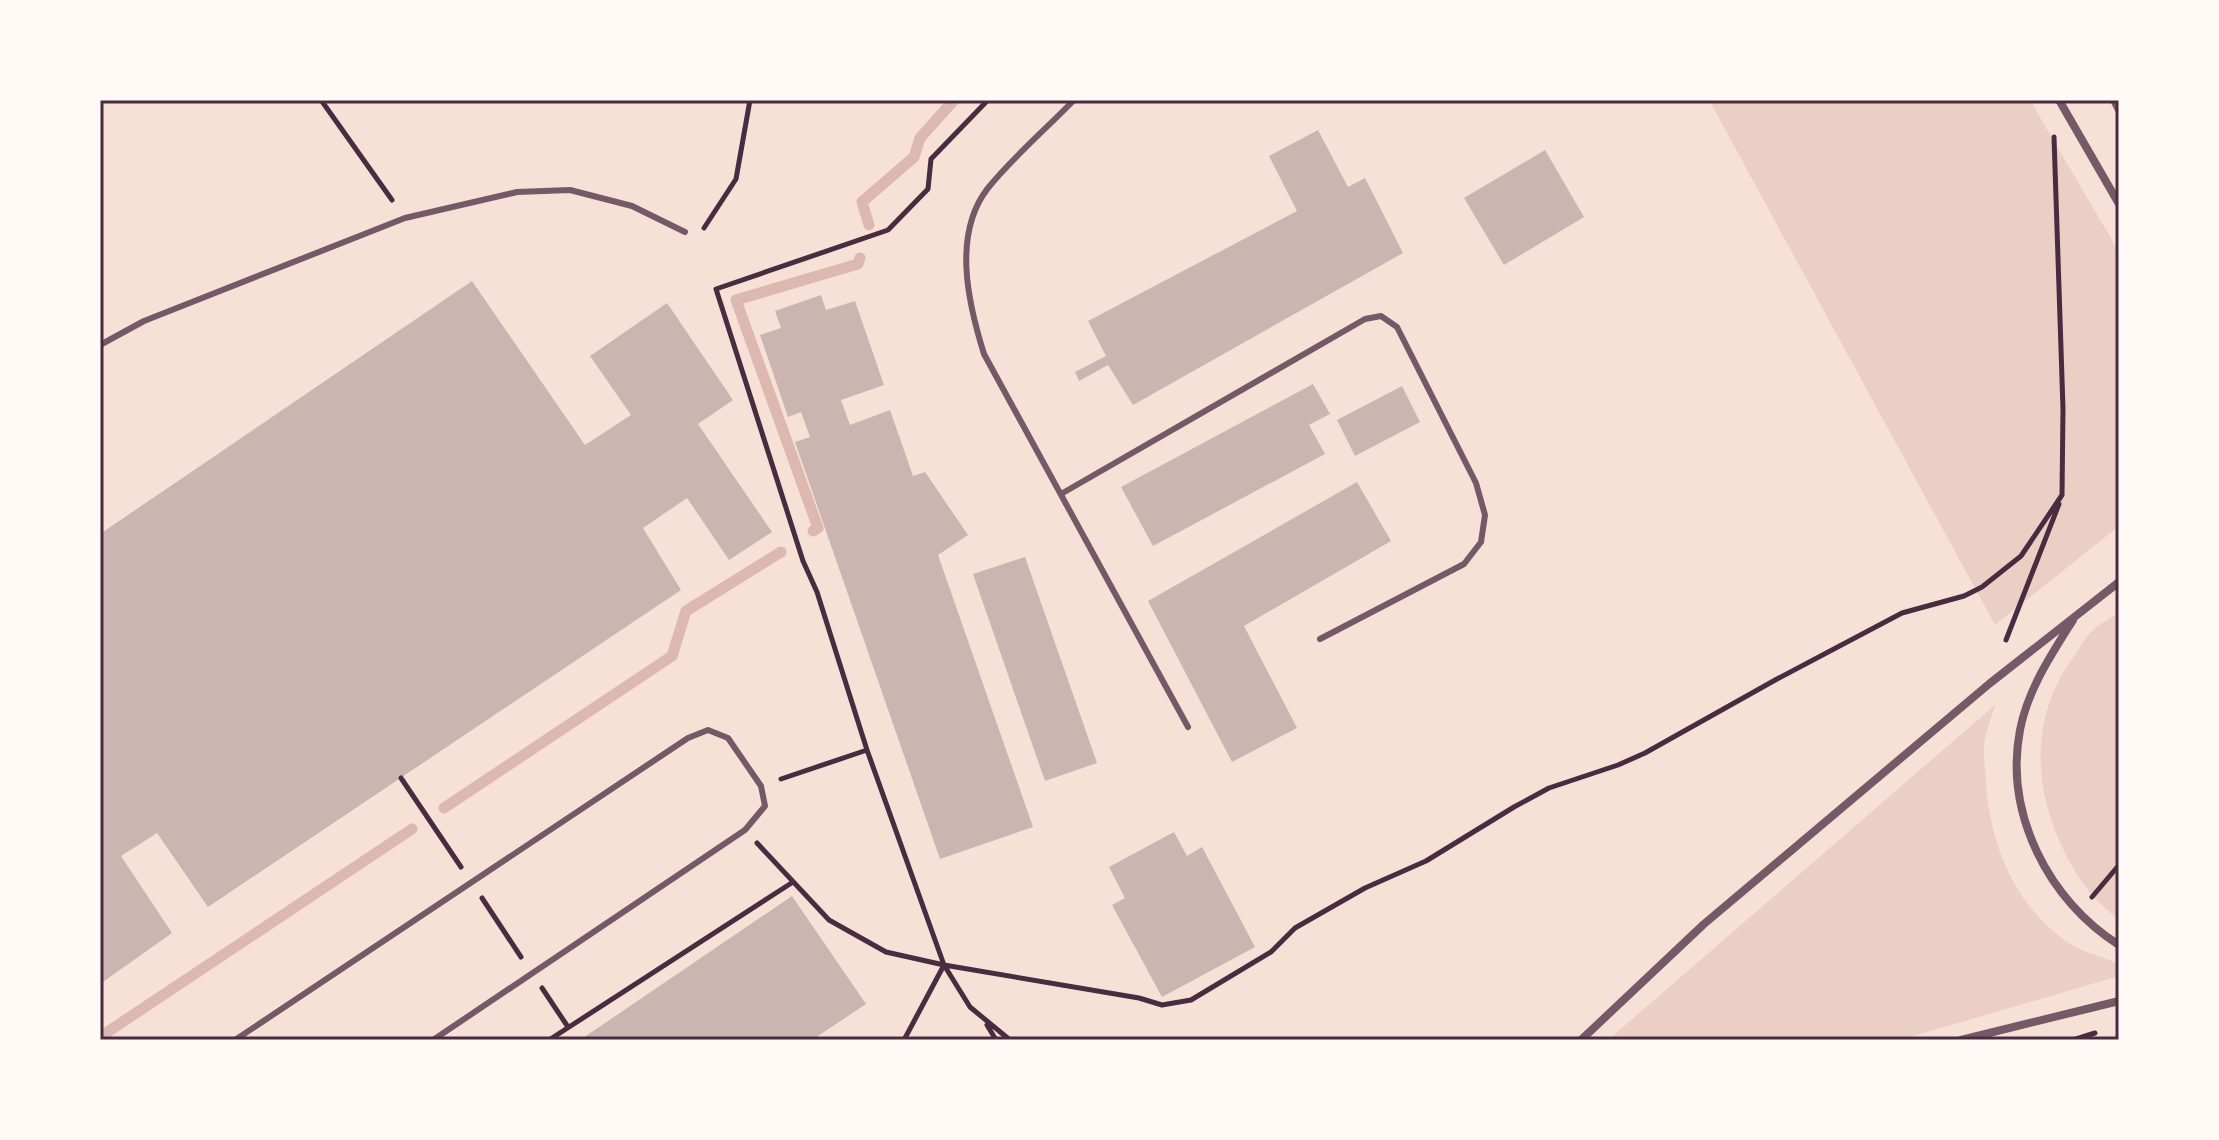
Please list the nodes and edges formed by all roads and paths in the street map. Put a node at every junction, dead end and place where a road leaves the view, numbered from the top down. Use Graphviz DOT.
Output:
graph roads {
  1 [pos="321,100"];
  2 [pos="750,100"];
  3 [pos="988,100"];
  4 [pos="1074,100"];
  5 [pos="2059,100"];
  6 [pos="2114,100"];
  7 [pos="2119,110"];
  8 [pos="2053,130"];
  9 [pos="2119,204"];
  10 [pos="405,218"];
  11 [pos="685,232"];
  12 [pos="100,345"];
  13 [pos="1061,494"];
  14 [pos="2062,495"];
  15 [pos="2119,582"];
  16 [pos="2077,613"];
  17 [pos="1320,639"];
  18 [pos="2005,645"];
  19 [pos="1188,727"];
  20 [pos="867,750"];
  21 [pos="761,786"];
  22 [pos="745,830"];
  23 [pos="2119,865"];
  24 [pos="793,882"];
  25 [pos="2078,913"];
  26 [pos="2119,945"];
  27 [pos="944,965"];
  28 [pos="2119,1001"];
  29 [pos="984,1021"];
  30 [pos="235,1040"];
  31 [pos="433,1040"];
  32 [pos="549,1040"];
  33 [pos="904,1040"];
  34 [pos="996,1040"];
  35 [pos="1010,1040"];
  36 [pos="1581,1040"];
  37 [pos="1961,1040"];
  1 -- 10 [label="path"];
  2 -- 11 [label="path"];
  3 -- 20 [label="path"];
  4 -- 13 [label="lane"];
  5 -- 9 [label="street"];
  6 -- 7 [label="street"];
  8 -- 14 [label="path"];
  10 -- 11 [label="lane"];
  10 -- 12 [label="lane"];
  13 -- 17 [label="lane"];
  13 -- 19 [label="lane"];
  14 -- 18 [label="path"];
  14 -- 27 [label="path"];
  15 -- 16 [label="street"];
  16 -- 25 [label="street"];
  16 -- 36 [label="street"];
  20 -- 21 [label="path"];
  20 -- 27 [label="path"];
  21 -- 22 [label="lane"];
  21 -- 30 [label="lane"];
  22 -- 24 [label="path"];
  22 -- 31 [label="lane"];
  23 -- 25 [label="path"];
  24 -- 27 [label="path"];
  24 -- 32 [label="path"];
  25 -- 26 [label="street"];
  27 -- 29 [label="path"];
  27 -- 33 [label="path"];
  28 -- 37 [label="street"];
  29 -- 34 [label="path"];
  29 -- 35 [label="path"];
}
